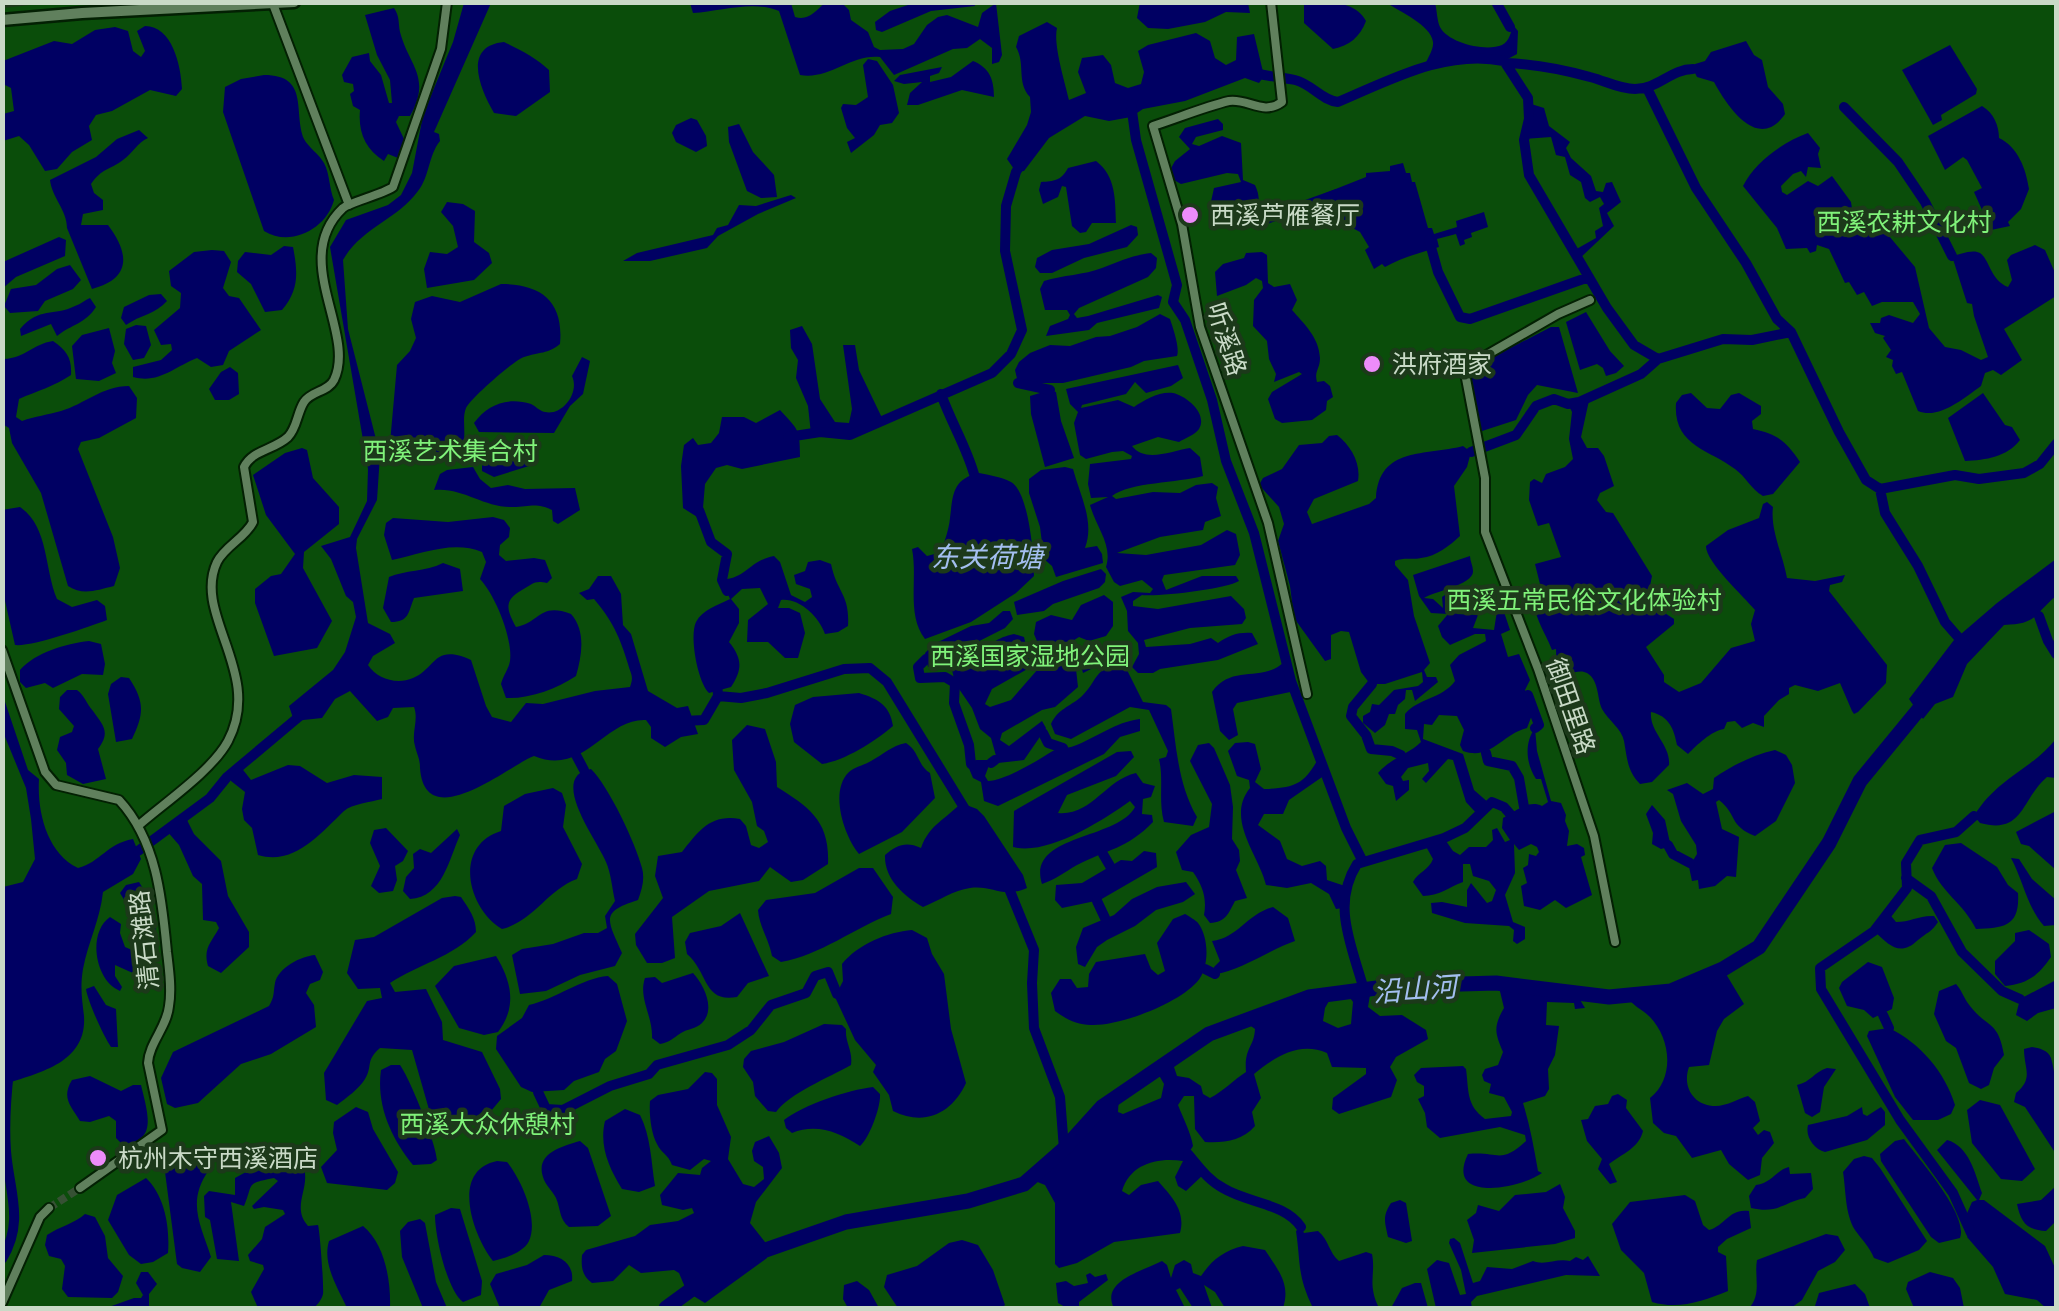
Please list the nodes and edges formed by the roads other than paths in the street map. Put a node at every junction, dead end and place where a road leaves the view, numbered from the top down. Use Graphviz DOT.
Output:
graph roads {
  1 [pos="294,2"];
  2 [pos="447,2"];
  3 [pos="1272,2"];
  4 [pos="273,4"];
  5 [pos="2,20"];
  6 [pos="349,205"];
  7 [pos="1590,300"];
  8 [pos="2,650"];
  9 [pos="1307,694"];
  10 [pos="138,826"];
  11 [pos="1615,942"];
  12 [pos="80,1188"];
  13 [pos="50,1208"];
  14 [pos="2,1302"];
  1 -- 4 [label="street"];
  2 -- 6 [label="street"];
  3 -- 9 [label="street, 听溪路"];
  4 -- 5 [label="street"];
  4 -- 6 [label="street"];
  6 -- 10 [label="street"];
  7 -- 11 [label="street, 御田里路"];
  8 -- 10 [label="street, 清石滩路"];
  10 -- 12 [label="street, 清石滩路"];
  13 -- 14 [label="street"];
}
